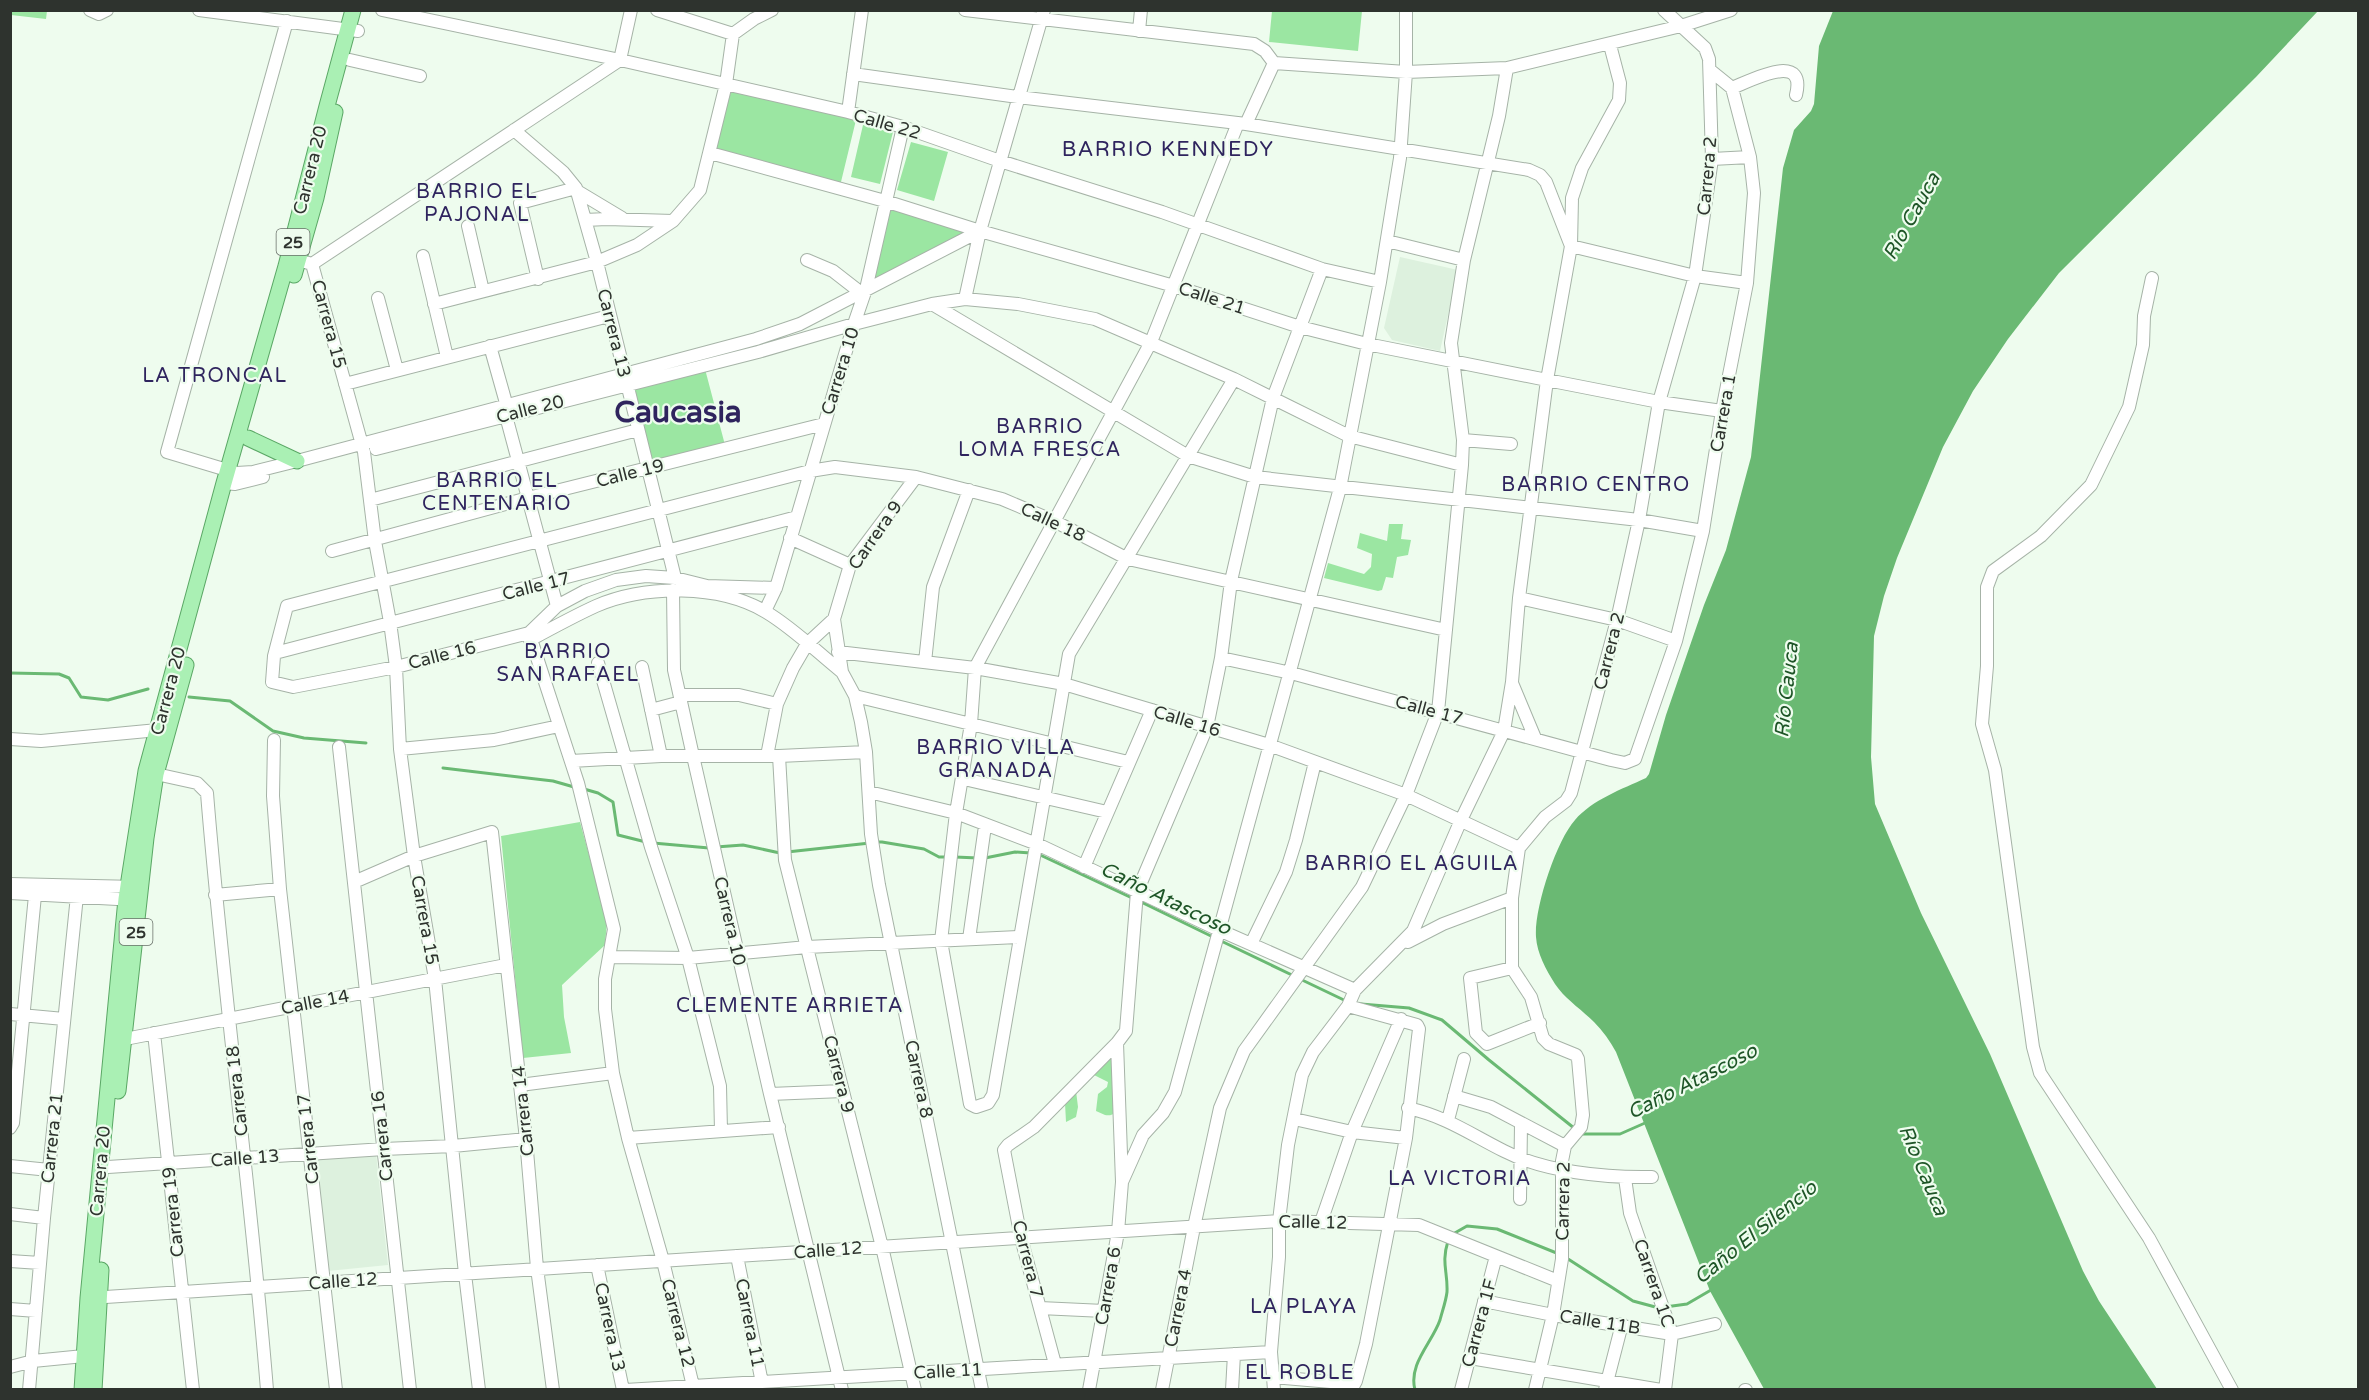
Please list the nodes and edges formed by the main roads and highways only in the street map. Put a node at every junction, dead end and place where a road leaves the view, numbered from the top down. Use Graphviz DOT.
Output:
graph roads {
  1 [pos="353,10"];
  2 [pos="363,10"];
  3 [pos="353,30"];
  4 [pos="248,438"];
  5 [pos="297,461"];
  6 [pos="231,478"];
  7 [pos="133,893"];
  8 [pos="93,1298"];
  9 [pos="82,1389"];
  10 [pos="94,1389"];
  1 -- 3 [label="main road, Carrera 20 / 25"];
  2 -- 3 [label="main road, Carrera 20 / 25"];
  3 -- 4 [label="main road, Carrera 20 / 25"];
  3 -- 6 [label="main road, Carrera 20 / 25"];
  4 -- 5 [label="main road"];
  4 -- 6 [label="main road, Carrera 20 / 25"];
  6 -- 7 [label="main road, Carrera 20 / 25"];
  6 -- 7 [label="main road, Carrera 20 / 25"];
  7 -- 8 [label="main road, Carrera 20 / 25"];
  7 -- 8 [label="main road, Carrera 20 / 25"];
  8 -- 9 [label="main road, Carrera 20 / 25"];
  8 -- 10 [label="main road, Carrera 20 / 25"];
}
